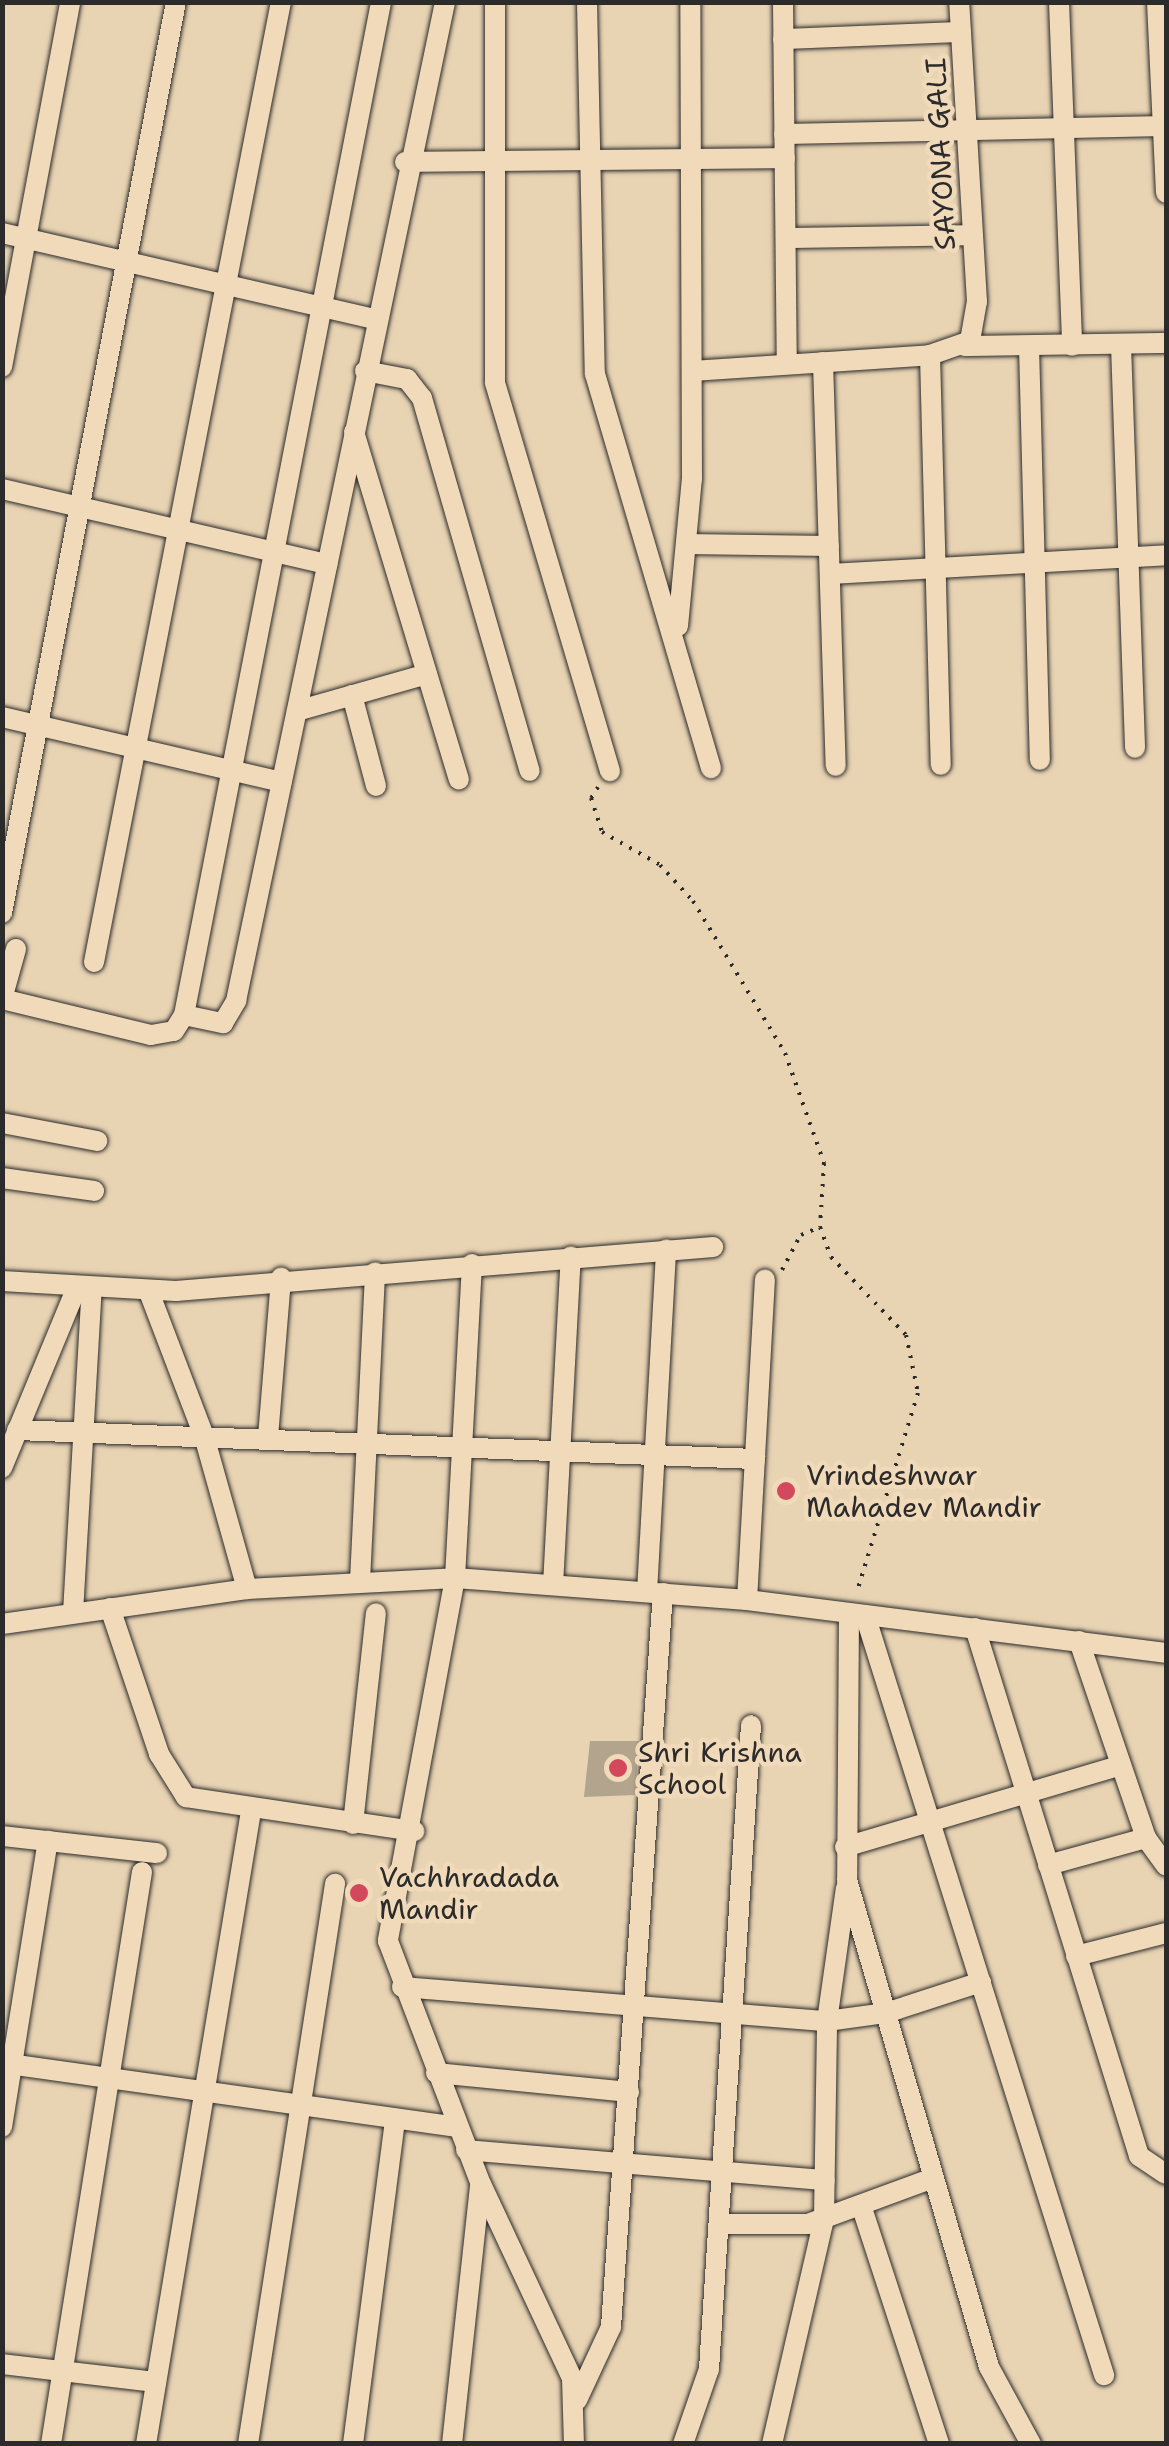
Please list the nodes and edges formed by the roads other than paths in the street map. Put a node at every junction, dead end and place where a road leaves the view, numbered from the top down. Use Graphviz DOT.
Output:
graph roads {
  1 [pos="70,2"];
  2 [pos="176,2"];
  3 [pos="281,2"];
  4 [pos="381,2"];
  5 [pos="444,2"];
  6 [pos="496,2"];
  7 [pos="588,2"];
  8 [pos="690,2"];
  9 [pos="783,2"];
  10 [pos="959,2"];
  11 [pos="1059,2"];
  12 [pos="1158,2"];
  13 [pos="960,32"];
  14 [pos="783,39"];
  15 [pos="1165,126"];
  16 [pos="1064,128"];
  17 [pos="966,132"];
  18 [pos="784,134"];
  19 [pos="785,158"];
  20 [pos="691,160"];
  21 [pos="405,162"];
  22 [pos="588,164"];
  23 [pos="494,165"];
  24 [pos="1166,193"];
  25 [pos="2,233"];
  26 [pos="972,235"];
  27 [pos="28,238"];
  28 [pos="786,238"];
  29 [pos="129,262"];
  30 [pos="227,284"];
  31 [pos="326,308"];
  32 [pos="374,319"];
  33 [pos="1166,343"];
  34 [pos="1121,344"];
  35 [pos="964,346"];
  36 [pos="1029,346"];
  37 [pos="1072,346"];
  38 [pos="930,354"];
  39 [pos="824,362"];
  40 [pos="787,364"];
  41 [pos="2,367"];
  42 [pos="365,371"];
  43 [pos="692,371"];
  44 [pos="353,430"];
  45 [pos="2,489"];
  46 [pos="80,506"];
  47 [pos="178,530"];
  48 [pos="686,544"];
  49 [pos="829,546"];
  50 [pos="278,552"];
  51 [pos="1166,555"];
  52 [pos="1126,557"];
  53 [pos="1035,561"];
  54 [pos="326,564"];
  55 [pos="936,567"];
  56 [pos="830,574"];
  57 [pos="677,638"];
  58 [pos="427,674"];
  59 [pos="352,695"];
  60 [pos="297,711"];
  61 [pos="2,717"];
  62 [pos="40,725"];
  63 [pos="135,748"];
  64 [pos="1135,748"];
  65 [pos="1040,760"];
  66 [pos="941,765"];
  67 [pos="836,766"];
  68 [pos="711,768"];
  69 [pos="530,771"];
  70 [pos="610,771"];
  71 [pos="235,772"];
  72 [pos="459,780"];
  73 [pos="282,782"];
  74 [pos="376,786"];
  75 [pos="7,880"];
  76 [pos="2,913"];
  77 [pos="16,949"];
  78 [pos="94,962"];
  79 [pos="184,1015"];
  80 [pos="2,1123"];
  81 [pos="97,1141"];
  82 [pos="2,1178"];
  83 [pos="94,1190"];
  84 [pos="713,1247"];
  85 [pos="666,1250"];
  86 [pos="571,1256"];
  87 [pos="472,1264"];
  88 [pos="375,1272"];
  89 [pos="280,1278"];
  90 [pos="2,1280"];
  91 [pos="765,1280"];
  92 [pos="85,1288"];
  93 [pos="150,1292"];
  94 [pos="17,1430"];
  95 [pos="84,1434"];
  96 [pos="204,1436"];
  97 [pos="268,1438"];
  98 [pos="368,1439"];
  99 [pos="462,1441"];
  100 [pos="561,1446"];
  101 [pos="655,1453"];
  102 [pos="755,1459"];
  103 [pos="2,1468"];
  104 [pos="456,1578"];
  105 [pos="360,1581"];
  106 [pos="553,1585"];
  107 [pos="248,1589"];
  108 [pos="655,1592"];
  109 [pos="747,1600"];
  110 [pos="110,1608"];
  111 [pos="73,1613"];
  112 [pos="376,1614"];
  113 [pos="857,1614"];
  114 [pos="2,1624"];
  115 [pos="975,1628"];
  116 [pos="1080,1641"];
  117 [pos="1166,1653"];
  118 [pos="751,1725"];
  119 [pos="1118,1766"];
  120 [pos="1026,1794"];
  121 [pos="251,1811"];
  122 [pos="930,1819"];
  123 [pos="354,1824"];
  124 [pos="414,1831"];
  125 [pos="2,1836"];
  126 [pos="1146,1838"];
  127 [pos="48,1841"];
  128 [pos="844,1847"];
  129 [pos="157,1853"];
  130 [pos="1048,1865"];
  131 [pos="1166,1866"];
  132 [pos="142,1872"];
  133 [pos="847,1880"];
  134 [pos="335,1884"];
  135 [pos="1166,1933"];
  136 [pos="1076,1956"];
  137 [pos="981,1982"];
  138 [pos="402,1988"];
  139 [pos="635,2006"];
  140 [pos="886,2013"];
  141 [pos="734,2014"];
  142 [pos="826,2021"];
  143 [pos="8,2064"];
  144 [pos="436,2074"];
  145 [pos="110,2079"];
  146 [pos="205,2092"];
  147 [pos="629,2092"];
  148 [pos="302,2106"];
  149 [pos="395,2119"];
  150 [pos="2,2127"];
  151 [pos="458,2127"];
  152 [pos="466,2150"];
  153 [pos="624,2163"];
  154 [pos="724,2170"];
  155 [pos="1166,2174"];
  156 [pos="933,2178"];
  157 [pos="825,2180"];
  158 [pos="480,2184"];
  159 [pos="861,2205"];
  160 [pos="824,2218"];
  161 [pos="720,2224"];
  162 [pos="2,2364"];
  163 [pos="62,2371"];
  164 [pos="1104,2375"];
  165 [pos="156,2382"];
  166 [pos="578,2400"];
  167 [pos="51,2444"];
  168 [pos="146,2444"];
  169 [pos="248,2444"];
  170 [pos="353,2444"];
  171 [pos="452,2444"];
  172 [pos="574,2444"];
  173 [pos="684,2444"];
  174 [pos="772,2444"];
  175 [pos="939,2444"];
  176 [pos="1031,2444"];
  1 -- 27 [label="street"];
  2 -- 29 [label="street"];
  3 -- 30 [label="street"];
  4 -- 31 [label="street"];
  5 -- 21 [label="street"];
  6 -- 23 [label="street"];
  7 -- 22 [label="street"];
  8 -- 20 [label="street"];
  9 -- 14 [label="street"];
  10 -- 13 [label="street, SAYONA GALI"];
  11 -- 16 [label="street"];
  12 -- 15 [label="street"];
  13 -- 14 [label="street"];
  13 -- 17 [label="street, SAYONA GALI"];
  14 -- 18 [label="street"];
  15 -- 16 [label="street"];
  15 -- 24 [label="street"];
  16 -- 17 [label="street"];
  16 -- 37 [label="street"];
  17 -- 18 [label="street"];
  17 -- 26 [label="street, SAYONA GALI"];
  18 -- 19 [label="street"];
  19 -- 20 [label="street"];
  19 -- 28 [label="street"];
  20 -- 22 [label="street"];
  20 -- 43 [label="street"];
  21 -- 23 [label="street"];
  21 -- 32 [label="street"];
  22 -- 23 [label="street"];
  22 -- 57 [label="street"];
  23 -- 70 [label="street"];
  25 -- 27 [label="street"];
  26 -- 28 [label="street"];
  26 -- 35 [label="street, SAYONA GALI"];
  27 -- 29 [label="street"];
  27 -- 41 [label="street"];
  28 -- 40 [label="street"];
  29 -- 30 [label="street"];
  29 -- 46 [label="street"];
  30 -- 31 [label="street"];
  30 -- 47 [label="street"];
  31 -- 32 [label="street"];
  31 -- 50 [label="street"];
  32 -- 42 [label="street"];
  33 -- 34 [label="street"];
  34 -- 37 [label="street"];
  34 -- 52 [label="street"];
  35 -- 36 [label="street"];
  35 -- 38 [label="street"];
  36 -- 37 [label="street"];
  36 -- 53 [label="street"];
  38 -- 39 [label="street"];
  38 -- 55 [label="street"];
  39 -- 40 [label="street"];
  39 -- 49 [label="street"];
  40 -- 43 [label="street"];
  42 -- 44 [label="street"];
  42 -- 69 [label="street"];
  43 -- 48 [label="street"];
  44 -- 54 [label="street"];
  44 -- 58 [label="street"];
  45 -- 46 [label="street"];
  46 -- 47 [label="street"];
  46 -- 62 [label="street"];
  47 -- 50 [label="street"];
  47 -- 63 [label="street"];
  48 -- 49 [label="street"];
  48 -- 57 [label="street"];
  49 -- 56 [label="street"];
  50 -- 54 [label="street"];
  50 -- 71 [label="street"];
  51 -- 52 [label="street"];
  52 -- 53 [label="street"];
  52 -- 64 [label="street"];
  53 -- 55 [label="street"];
  53 -- 65 [label="street"];
  54 -- 60 [label="street"];
  55 -- 56 [label="street"];
  55 -- 66 [label="street"];
  56 -- 67 [label="street"];
  57 -- 68 [label="street"];
  58 -- 59 [label="street"];
  58 -- 72 [label="street"];
  59 -- 60 [label="street"];
  59 -- 74 [label="street"];
  60 -- 73 [label="street"];
  61 -- 62 [label="street"];
  62 -- 63 [label="street"];
  62 -- 75 [label="street"];
  63 -- 71 [label="street"];
  63 -- 78 [label="street"];
  71 -- 73 [label="street"];
  71 -- 79 [label="street"];
  73 -- 79 [label="street"];
  75 -- 76 [label="street"];
  77 -- 79 [label="street"];
  80 -- 81 [label="street"];
  82 -- 83 [label="street"];
  84 -- 85 [label="street"];
  85 -- 86 [label="street"];
  85 -- 101 [label="street"];
  86 -- 87 [label="street"];
  86 -- 100 [label="street"];
  87 -- 88 [label="street"];
  87 -- 99 [label="street"];
  88 -- 89 [label="street"];
  88 -- 98 [label="street"];
  89 -- 93 [label="street"];
  89 -- 97 [label="street"];
  90 -- 92 [label="street"];
  91 -- 102 [label="street"];
  92 -- 93 [label="street"];
  92 -- 94 [label="street"];
  92 -- 95 [label="street"];
  93 -- 96 [label="street"];
  94 -- 95 [label="street"];
  94 -- 103 [label="street"];
  95 -- 96 [label="street"];
  95 -- 111 [label="street"];
  96 -- 97 [label="street"];
  96 -- 107 [label="street"];
  97 -- 98 [label="street"];
  98 -- 99 [label="street"];
  98 -- 105 [label="street"];
  99 -- 100 [label="street"];
  99 -- 104 [label="street"];
  100 -- 101 [label="street"];
  100 -- 106 [label="street"];
  101 -- 102 [label="street"];
  101 -- 108 [label="street"];
  102 -- 109 [label="street"];
  104 -- 105 [label="street"];
  104 -- 106 [label="street"];
  104 -- 124 [label="street"];
  105 -- 107 [label="street"];
  106 -- 108 [label="street"];
  107 -- 110 [label="street"];
  108 -- 109 [label="street"];
  108 -- 139 [label="street"];
  109 -- 113 [label="street"];
  110 -- 111 [label="street"];
  110 -- 121 [label="street"];
  111 -- 114 [label="street"];
  112 -- 123 [label="street"];
  113 -- 115 [label="street"];
  113 -- 122 [label="street"];
  113 -- 128 [label="street"];
  115 -- 116 [label="street"];
  115 -- 120 [label="street"];
  116 -- 117 [label="street"];
  116 -- 119 [label="street"];
  118 -- 141 [label="street"];
  119 -- 120 [label="street"];
  119 -- 126 [label="street"];
  120 -- 122 [label="street"];
  120 -- 130 [label="street"];
  121 -- 123 [label="street"];
  121 -- 146 [label="street"];
  122 -- 128 [label="street"];
  122 -- 137 [label="street"];
  123 -- 124 [label="street"];
  124 -- 138 [label="street"];
  125 -- 127 [label="street"];
  126 -- 130 [label="street"];
  126 -- 131 [label="street"];
  127 -- 129 [label="street"];
  127 -- 143 [label="street"];
  128 -- 133 [label="street"];
  130 -- 136 [label="street"];
  132 -- 145 [label="street"];
  133 -- 140 [label="street"];
  133 -- 142 [label="street"];
  134 -- 148 [label="street"];
  135 -- 136 [label="street"];
  136 -- 155 [label="street"];
  137 -- 140 [label="street"];
  137 -- 164 [label="street"];
  138 -- 139 [label="street"];
  138 -- 144 [label="street"];
  139 -- 141 [label="street"];
  139 -- 147 [label="street"];
  140 -- 142 [label="street"];
  140 -- 156 [label="street"];
  141 -- 142 [label="street"];
  141 -- 154 [label="street"];
  142 -- 157 [label="street"];
  143 -- 145 [label="street"];
  143 -- 150 [label="street"];
  144 -- 147 [label="street"];
  144 -- 151 [label="street"];
  145 -- 146 [label="street"];
  145 -- 163 [label="street"];
  146 -- 148 [label="street"];
  146 -- 165 [label="street"];
  147 -- 153 [label="street"];
  148 -- 149 [label="street"];
  148 -- 169 [label="street"];
  149 -- 151 [label="street"];
  149 -- 170 [label="street"];
  151 -- 152 [label="street"];
  152 -- 153 [label="street"];
  152 -- 158 [label="street"];
  153 -- 154 [label="street"];
  153 -- 166 [label="street"];
  154 -- 157 [label="street"];
  154 -- 161 [label="street"];
  156 -- 159 [label="street"];
  156 -- 176 [label="street"];
  157 -- 160 [label="street"];
  158 -- 166 [label="street"];
  158 -- 171 [label="street"];
  159 -- 160 [label="street"];
  159 -- 175 [label="street"];
  160 -- 161 [label="street"];
  160 -- 174 [label="street"];
  161 -- 173 [label="street"];
  162 -- 163 [label="street"];
  163 -- 165 [label="street"];
  163 -- 167 [label="street"];
  165 -- 168 [label="street"];
  166 -- 172 [label="street"];
}
